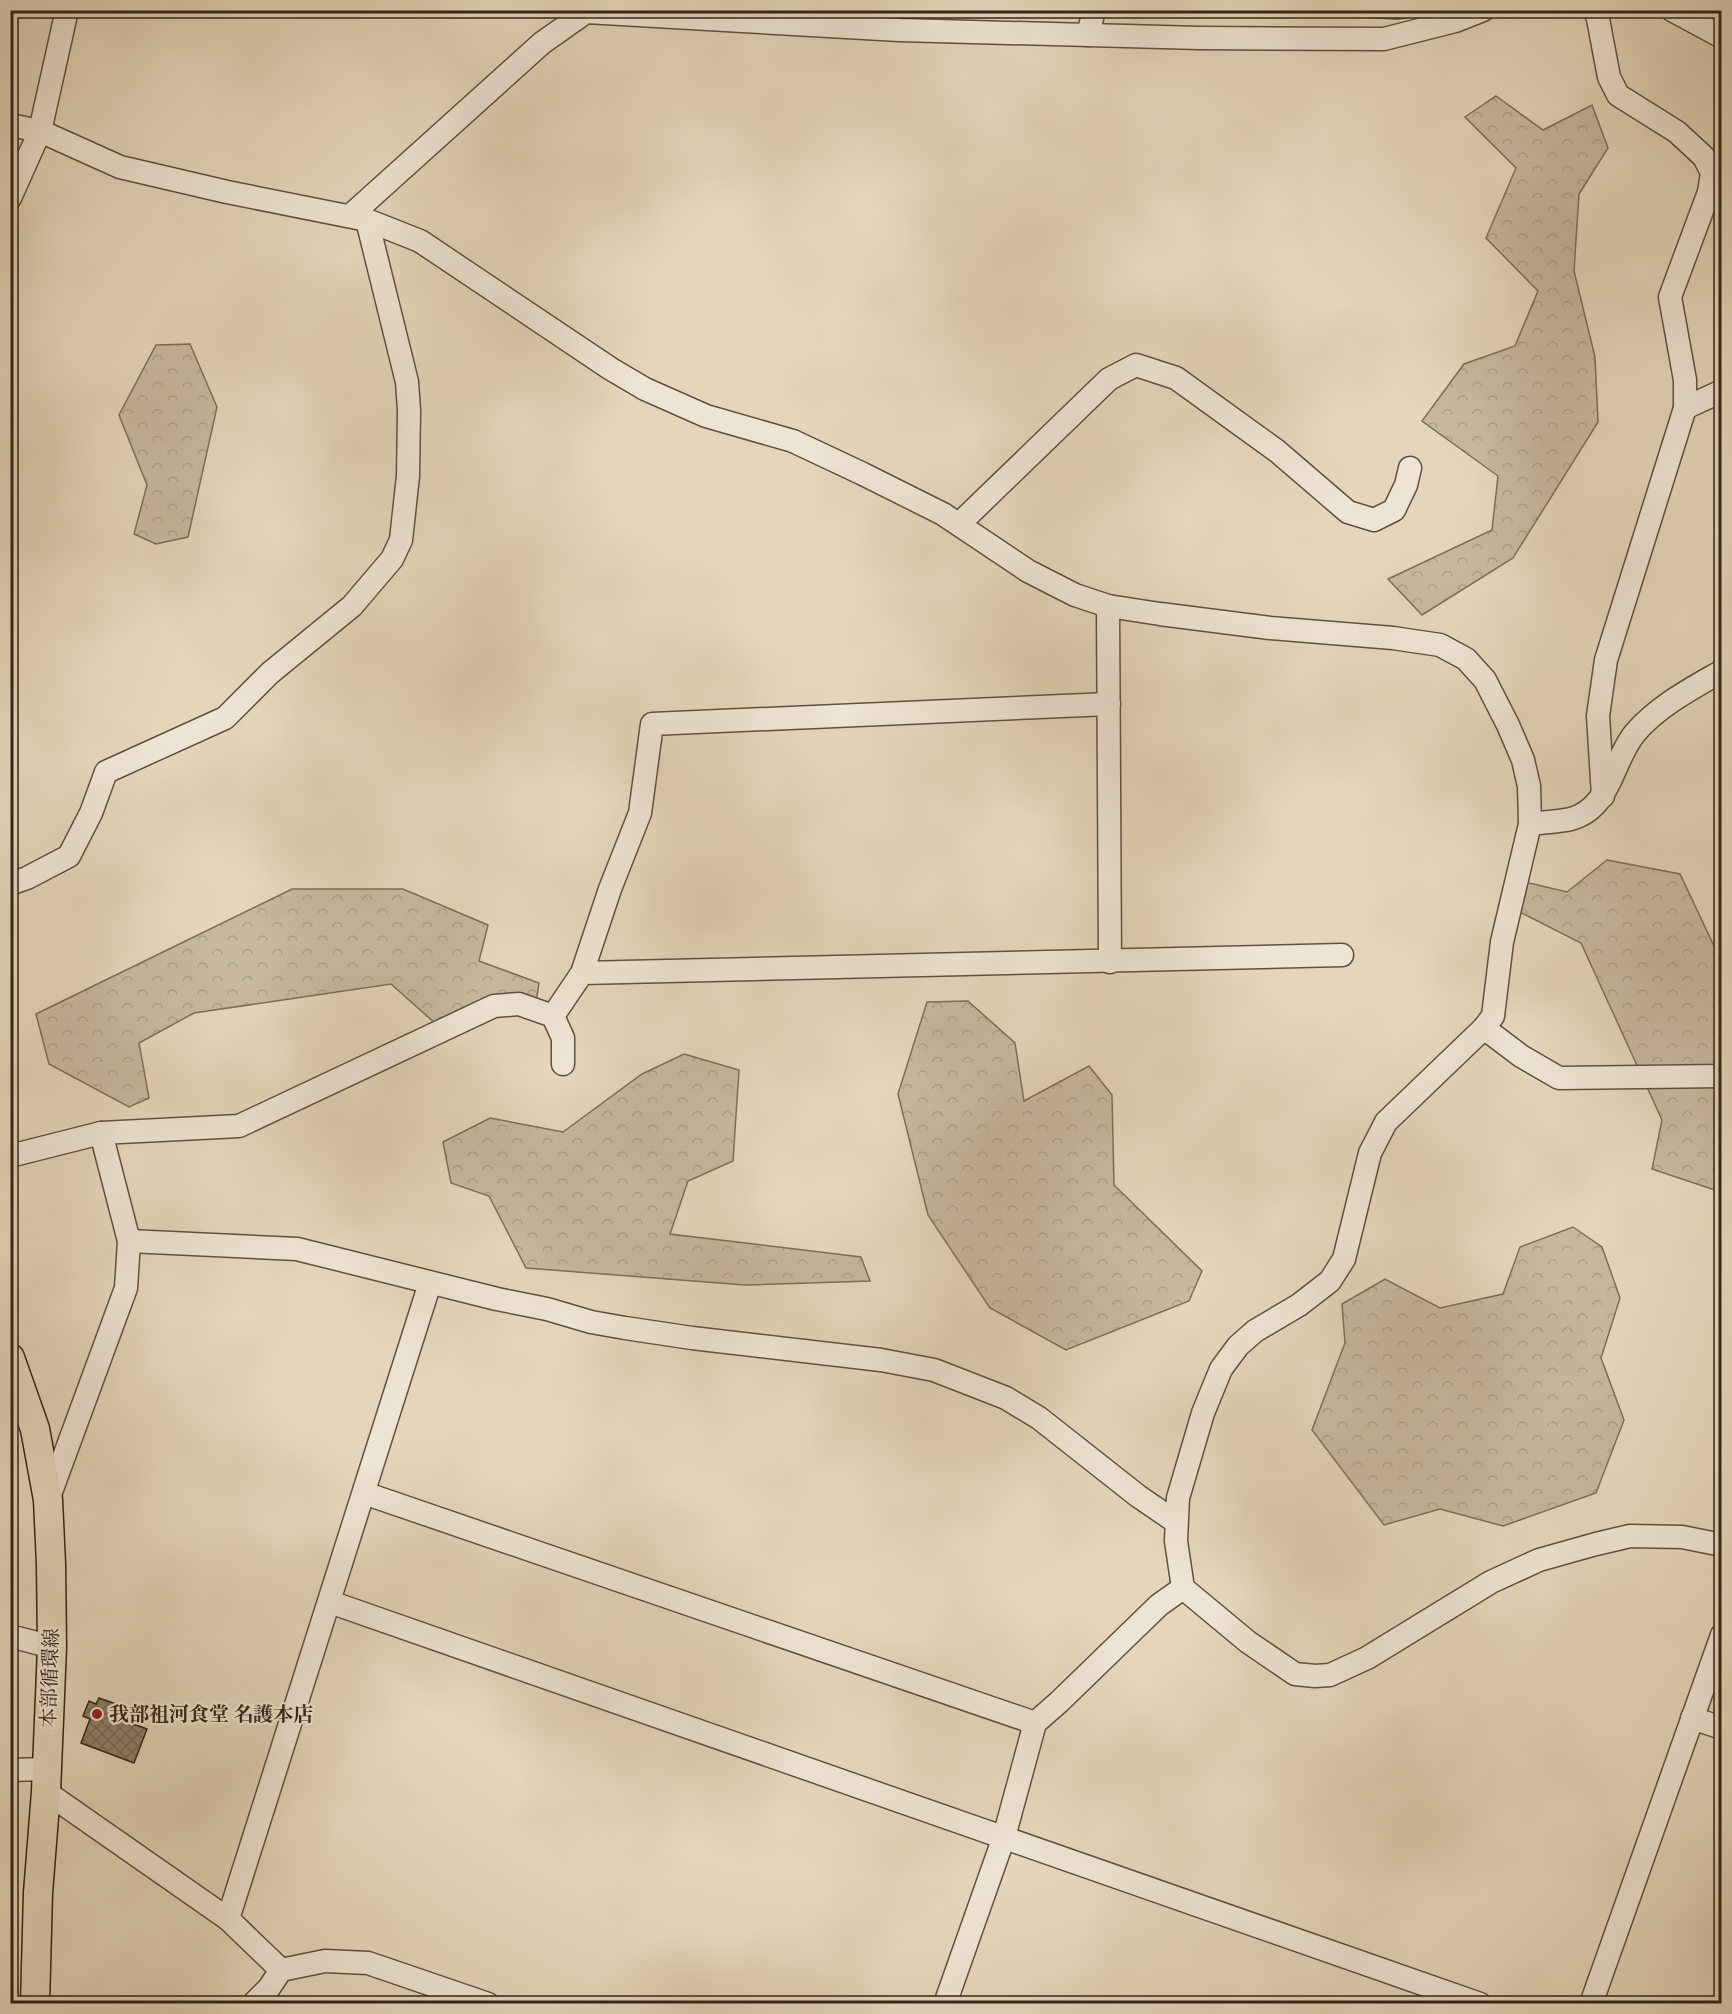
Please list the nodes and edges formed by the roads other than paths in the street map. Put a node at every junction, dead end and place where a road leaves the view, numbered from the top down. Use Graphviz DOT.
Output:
graph roads {
  1 [pos="67,10"];
  2 [pos="1094,10"];
  3 [pos="1483,10"];
  4 [pos="1595,10"];
  5 [pos="1672,10"];
  6 [pos="1088,35"];
  7 [pos="1722,37"];
  8 [pos="10,125"];
  9 [pos="40,131"];
  10 [pos="10,198"];
  11 [pos="358,218"];
  12 [pos="1722,391"];
  13 [pos="1685,408"];
  14 [pos="1410,468"];
  15 [pos="959,524"];
  16 [pos="1108,606"];
  17 [pos="1722,671"];
  18 [pos="1109,704"];
  19 [pos="1603,796"];
  20 [pos="1530,824"];
  21 [pos="10,884"];
  22 [pos="1342,956"];
  23 [pos="1110,962"];
  24 [pos="582,973"];
  25 [pos="553,1017"];
  26 [pos="1484,1028"];
  27 [pos="563,1064"];
  28 [pos="1722,1076"];
  29 [pos="100,1133"];
  30 [pos="10,1156"];
  31 [pos="129,1241"];
  32 [pos="430,1283"];
  33 [pos="10,1358"];
  34 [pos="364,1493"];
  35 [pos="48,1500"];
  36 [pos="1176,1522"];
  37 [pos="1722,1545"];
  38 [pos="1183,1588"];
  39 [pos="330,1602"];
  40 [pos="1722,1635"];
  41 [pos="10,1636"];
  42 [pos="52,1647"];
  43 [pos="1692,1718"];
  44 [pos="1035,1723"];
  45 [pos="1722,1728"];
  46 [pos="10,1770"];
  47 [pos="47,1780"];
  48 [pos="1004,1837"];
  49 [pos="228,1919"];
  50 [pos="281,1970"];
  51 [pos="35,2004"];
  52 [pos="253,2004"];
  53 [pos="488,2004"];
  54 [pos="945,2004"];
  55 [pos="1479,2004"];
  56 [pos="1591,2004"];
  1 -- 9 [label="street"];
  2 -- 6 [label="street"];
  3 -- 6 [label="street"];
  4 -- 13 [label="street"];
  5 -- 7 [label="street"];
  6 -- 11 [label="street"];
  8 -- 9 [label="street"];
  9 -- 10 [label="street"];
  9 -- 11 [label="street"];
  11 -- 15 [label="street"];
  11 -- 21 [label="street"];
  12 -- 13 [label="street"];
  13 -- 19 [label="street"];
  14 -- 15 [label="street"];
  15 -- 16 [label="street"];
  16 -- 18 [label="street"];
  16 -- 20 [label="street"];
  17 -- 19 [label="street"];
  18 -- 23 [label="street"];
  18 -- 24 [label="street"];
  19 -- 20 [label="street"];
  20 -- 26 [label="street"];
  22 -- 23 [label="street"];
  23 -- 24 [label="street"];
  24 -- 25 [label="street"];
  25 -- 27 [label="street"];
  25 -- 29 [label="street"];
  26 -- 28 [label="street"];
  26 -- 36 [label="street"];
  29 -- 30 [label="street"];
  29 -- 31 [label="street"];
  31 -- 32 [label="street"];
  31 -- 35 [label="street"];
  32 -- 34 [label="street"];
  32 -- 36 [label="street"];
  33 -- 35 [label="main road, 本部循環線"];
  34 -- 39 [label="street"];
  34 -- 44 [label="street"];
  35 -- 42 [label="main road, 本部循環線"];
  36 -- 38 [label="street"];
  37 -- 38 [label="street"];
  38 -- 44 [label="street"];
  39 -- 48 [label="street"];
  39 -- 49 [label="street"];
  40 -- 43 [label="street"];
  41 -- 42 [label="street"];
  42 -- 47 [label="main road, 本部循環線"];
  43 -- 45 [label="street"];
  43 -- 56 [label="street"];
  44 -- 48 [label="street"];
  46 -- 47 [label="street"];
  47 -- 49 [label="street"];
  47 -- 51 [label="main road, 本部循環線"];
  48 -- 54 [label="street"];
  48 -- 55 [label="street"];
  49 -- 50 [label="street"];
  50 -- 52 [label="street"];
  50 -- 53 [label="street"];
}
